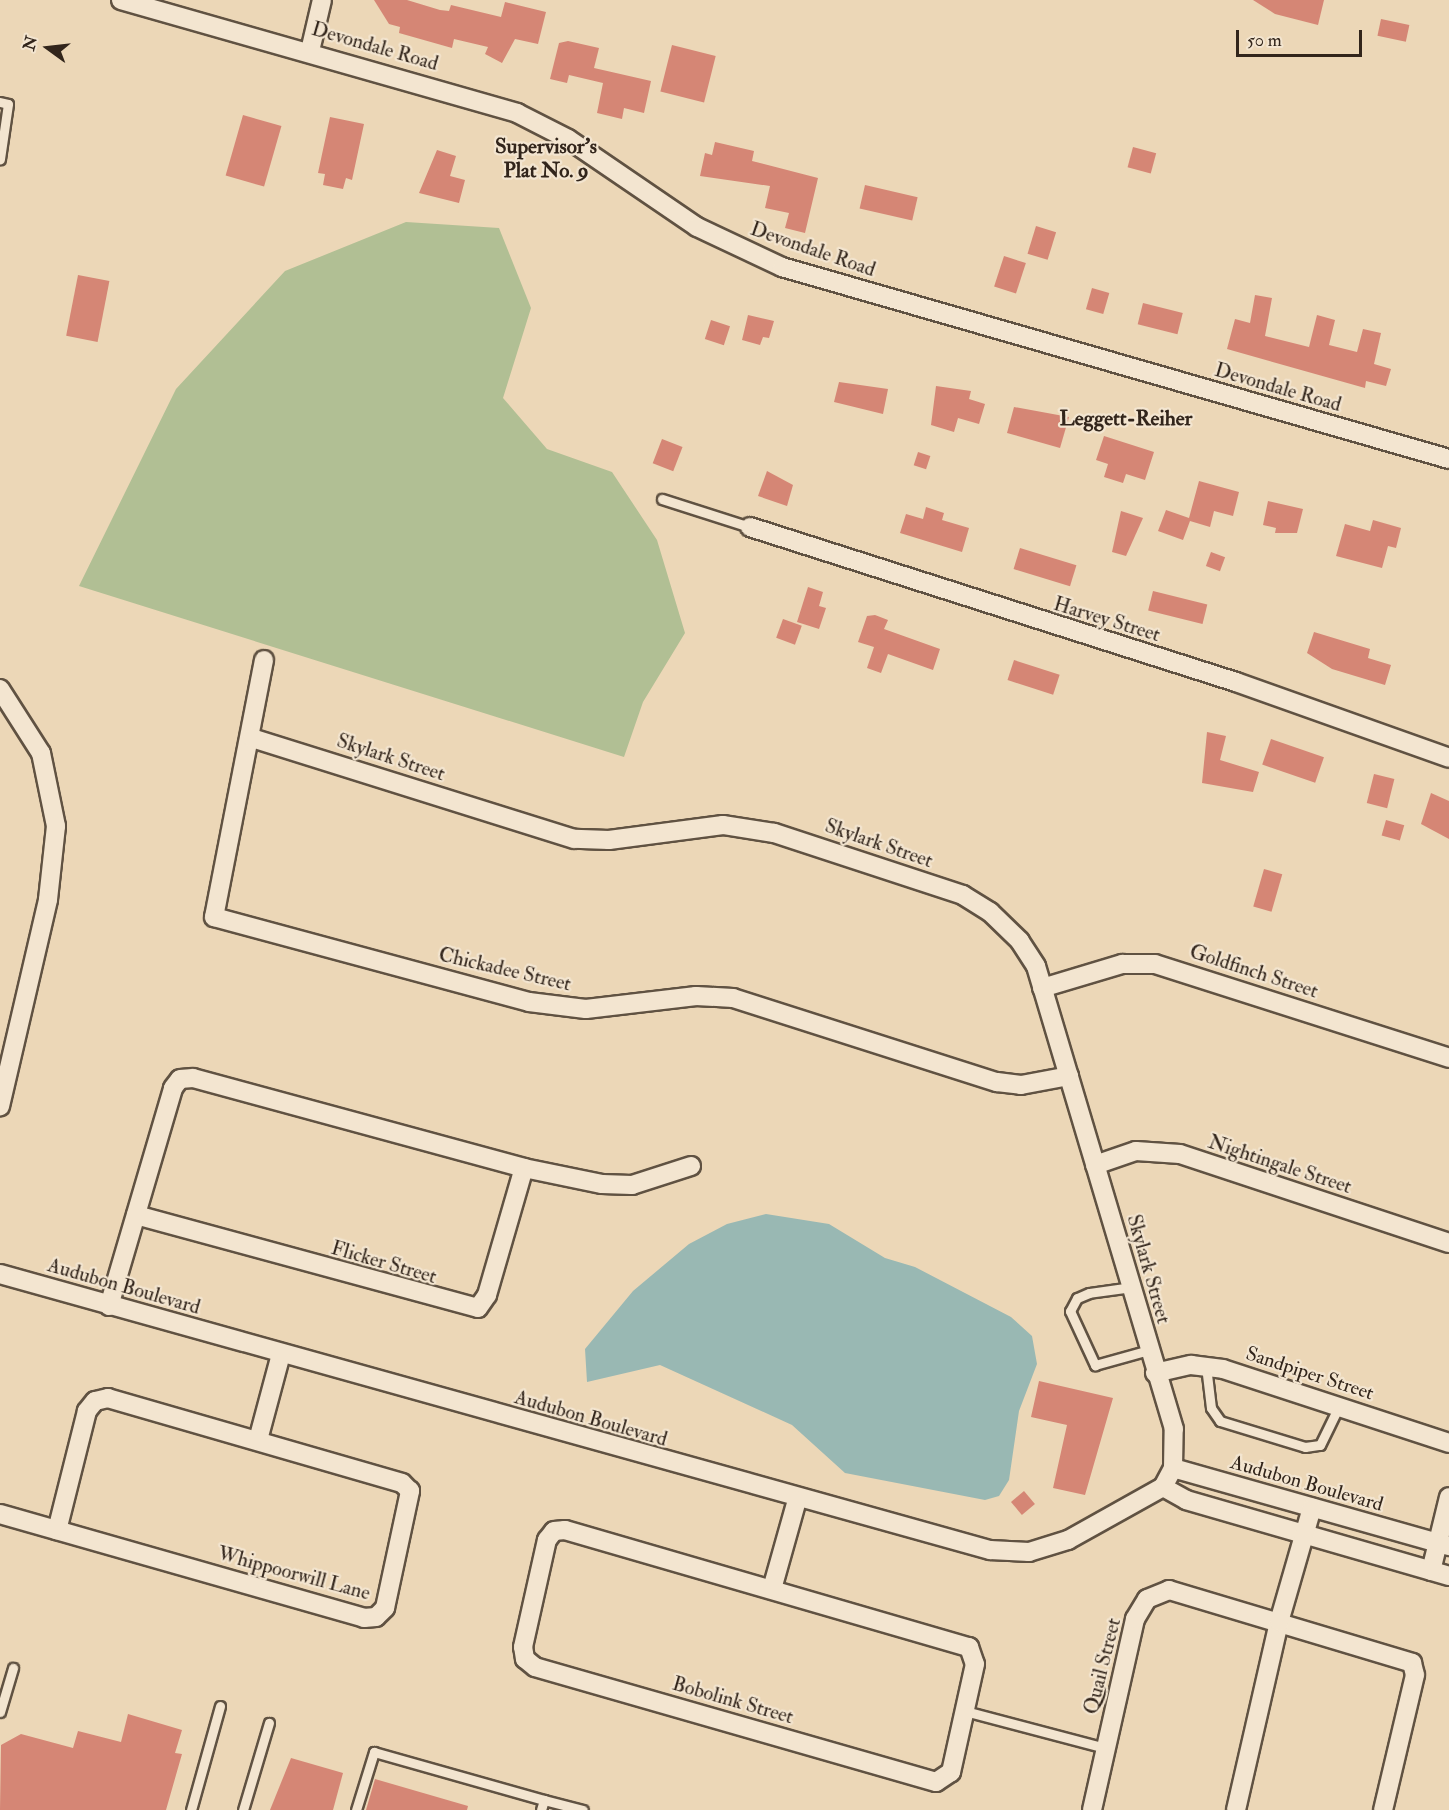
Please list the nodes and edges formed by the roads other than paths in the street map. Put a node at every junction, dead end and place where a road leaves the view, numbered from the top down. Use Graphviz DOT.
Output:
graph roads {
  1 [pos="121,0"];
  2 [pos="322,0"];
  3 [pos="310,51"];
  4 [pos="0,102"];
  5 [pos="0,159"];
  6 [pos="1449,459"];
  7 [pos="662,499"];
  8 [pos="750,527"];
  9 [pos="264,660"];
  10 [pos="0,689"];
  11 [pos="252,738"];
  12 [pos="1449,758"];
  13 [pos="1042,988"];
  14 [pos="1449,1058"];
  15 [pos="1069,1076"];
  16 [pos="0,1106"];
  17 [pos="1095,1165"];
  18 [pos="691,1166"];
  19 [pos="524,1168"];
  20 [pos="136,1215"];
  21 [pos="1449,1243"];
  22 [pos="0,1274"];
  23 [pos="1132,1287"];
  24 [pos="109,1306"];
  25 [pos="1149,1350"];
  26 [pos="281,1354"];
  27 [pos="1206,1366"];
  28 [pos="1155,1373"];
  29 [pos="1339,1406"];
  30 [pos="258,1440"];
  31 [pos="1449,1443"];
  32 [pos="1173,1468"];
  33 [pos="1163,1487"];
  34 [pos="1449,1497"];
  35 [pos="797,1500"];
  36 [pos="1312,1508"];
  37 [pos="0,1514"];
  38 [pos="57,1530"];
  39 [pos="1304,1535"];
  40 [pos="1443,1545"];
  41 [pos="1431,1571"];
  42 [pos="1449,1576"];
  43 [pos="772,1589"];
  44 [pos="1279,1622"];
  45 [pos="13,1668"];
  46 [pos="220,1706"];
  47 [pos="965,1711"];
  48 [pos="0,1712"];
  49 [pos="269,1723"];
  50 [pos="1105,1748"];
  51 [pos="544,1800"];
  52 [pos="191,1810"];
  53 [pos="243,1810"];
  54 [pos="356,1810"];
  55 [pos="541,1810"];
  56 [pos="583,1810"];
  57 [pos="1092,1810"];
  58 [pos="1236,1810"];
  59 [pos="1383,1810"];
  1 -- 3 [label="street, Devondale Road"];
  2 -- 3 [label="street"];
  3 -- 6 [label="street, Devondale Road"];
  4 -- 5 [label="lane"];
  7 -- 8 [label="lane"];
  8 -- 12 [label="street, Harvey Street"];
  9 -- 11 [label="street"];
  10 -- 16 [label="street"];
  11 -- 13 [label="street, Skylark Street"];
  11 -- 15 [label="street, Chickadee Street"];
  13 -- 14 [label="street, Goldfinch Street"];
  13 -- 15 [label="street, Skylark Street"];
  15 -- 17 [label="street, Skylark Street"];
  17 -- 21 [label="street, Nightingale Street"];
  17 -- 23 [label="street, Skylark Street"];
  18 -- 19 [label="street"];
  19 -- 20 [label="street"];
  19 -- 20 [label="street, Flicker Street"];
  20 -- 24 [label="street"];
  22 -- 24 [label="street, Audubon Boulevard"];
  23 -- 25 [label="street, Skylark Street"];
  23 -- 25 [label="lane"];
  24 -- 26 [label="street, Audubon Boulevard"];
  25 -- 28 [label="street, Skylark Street"];
  26 -- 30 [label="street"];
  26 -- 35 [label="street, Audubon Boulevard"];
  27 -- 28 [label="street, Sandpiper Street"];
  27 -- 29 [label="street, Sandpiper Street"];
  27 -- 29 [label="lane"];
  28 -- 32 [label="street, Skylark Street"];
  29 -- 31 [label="street, Sandpiper Street"];
  30 -- 38 [label="street, Whippoorwill Lane"];
  30 -- 38 [label="street, Whippoorwill Lane"];
  32 -- 33 [label="street"];
  32 -- 36 [label="street, Audubon Boulevard"];
  33 -- 35 [label="street, Audubon Boulevard"];
  33 -- 39 [label="street"];
  34 -- 40 [label="street"];
  35 -- 43 [label="street"];
  36 -- 39 [label="street"];
  36 -- 40 [label="street, Audubon Boulevard"];
  37 -- 38 [label="street, Whippoorwill Lane"];
  39 -- 41 [label="street"];
  39 -- 44 [label="street"];
  40 -- 41 [label="street"];
  41 -- 42 [label="street"];
  43 -- 47 [label="street, Bobolink Street"];
  43 -- 47 [label="street, Bobolink Street"];
  44 -- 50 [label="street, Quail Street"];
  44 -- 58 [label="street"];
  44 -- 59 [label="street, Quail Street"];
  45 -- 48 [label="lane"];
  46 -- 52 [label="lane"];
  47 -- 50 [label="lane"];
  49 -- 53 [label="lane"];
  50 -- 57 [label="street, Quail Street"];
  51 -- 54 [label="lane"];
  51 -- 55 [label="lane"];
  51 -- 56 [label="lane"];
}
